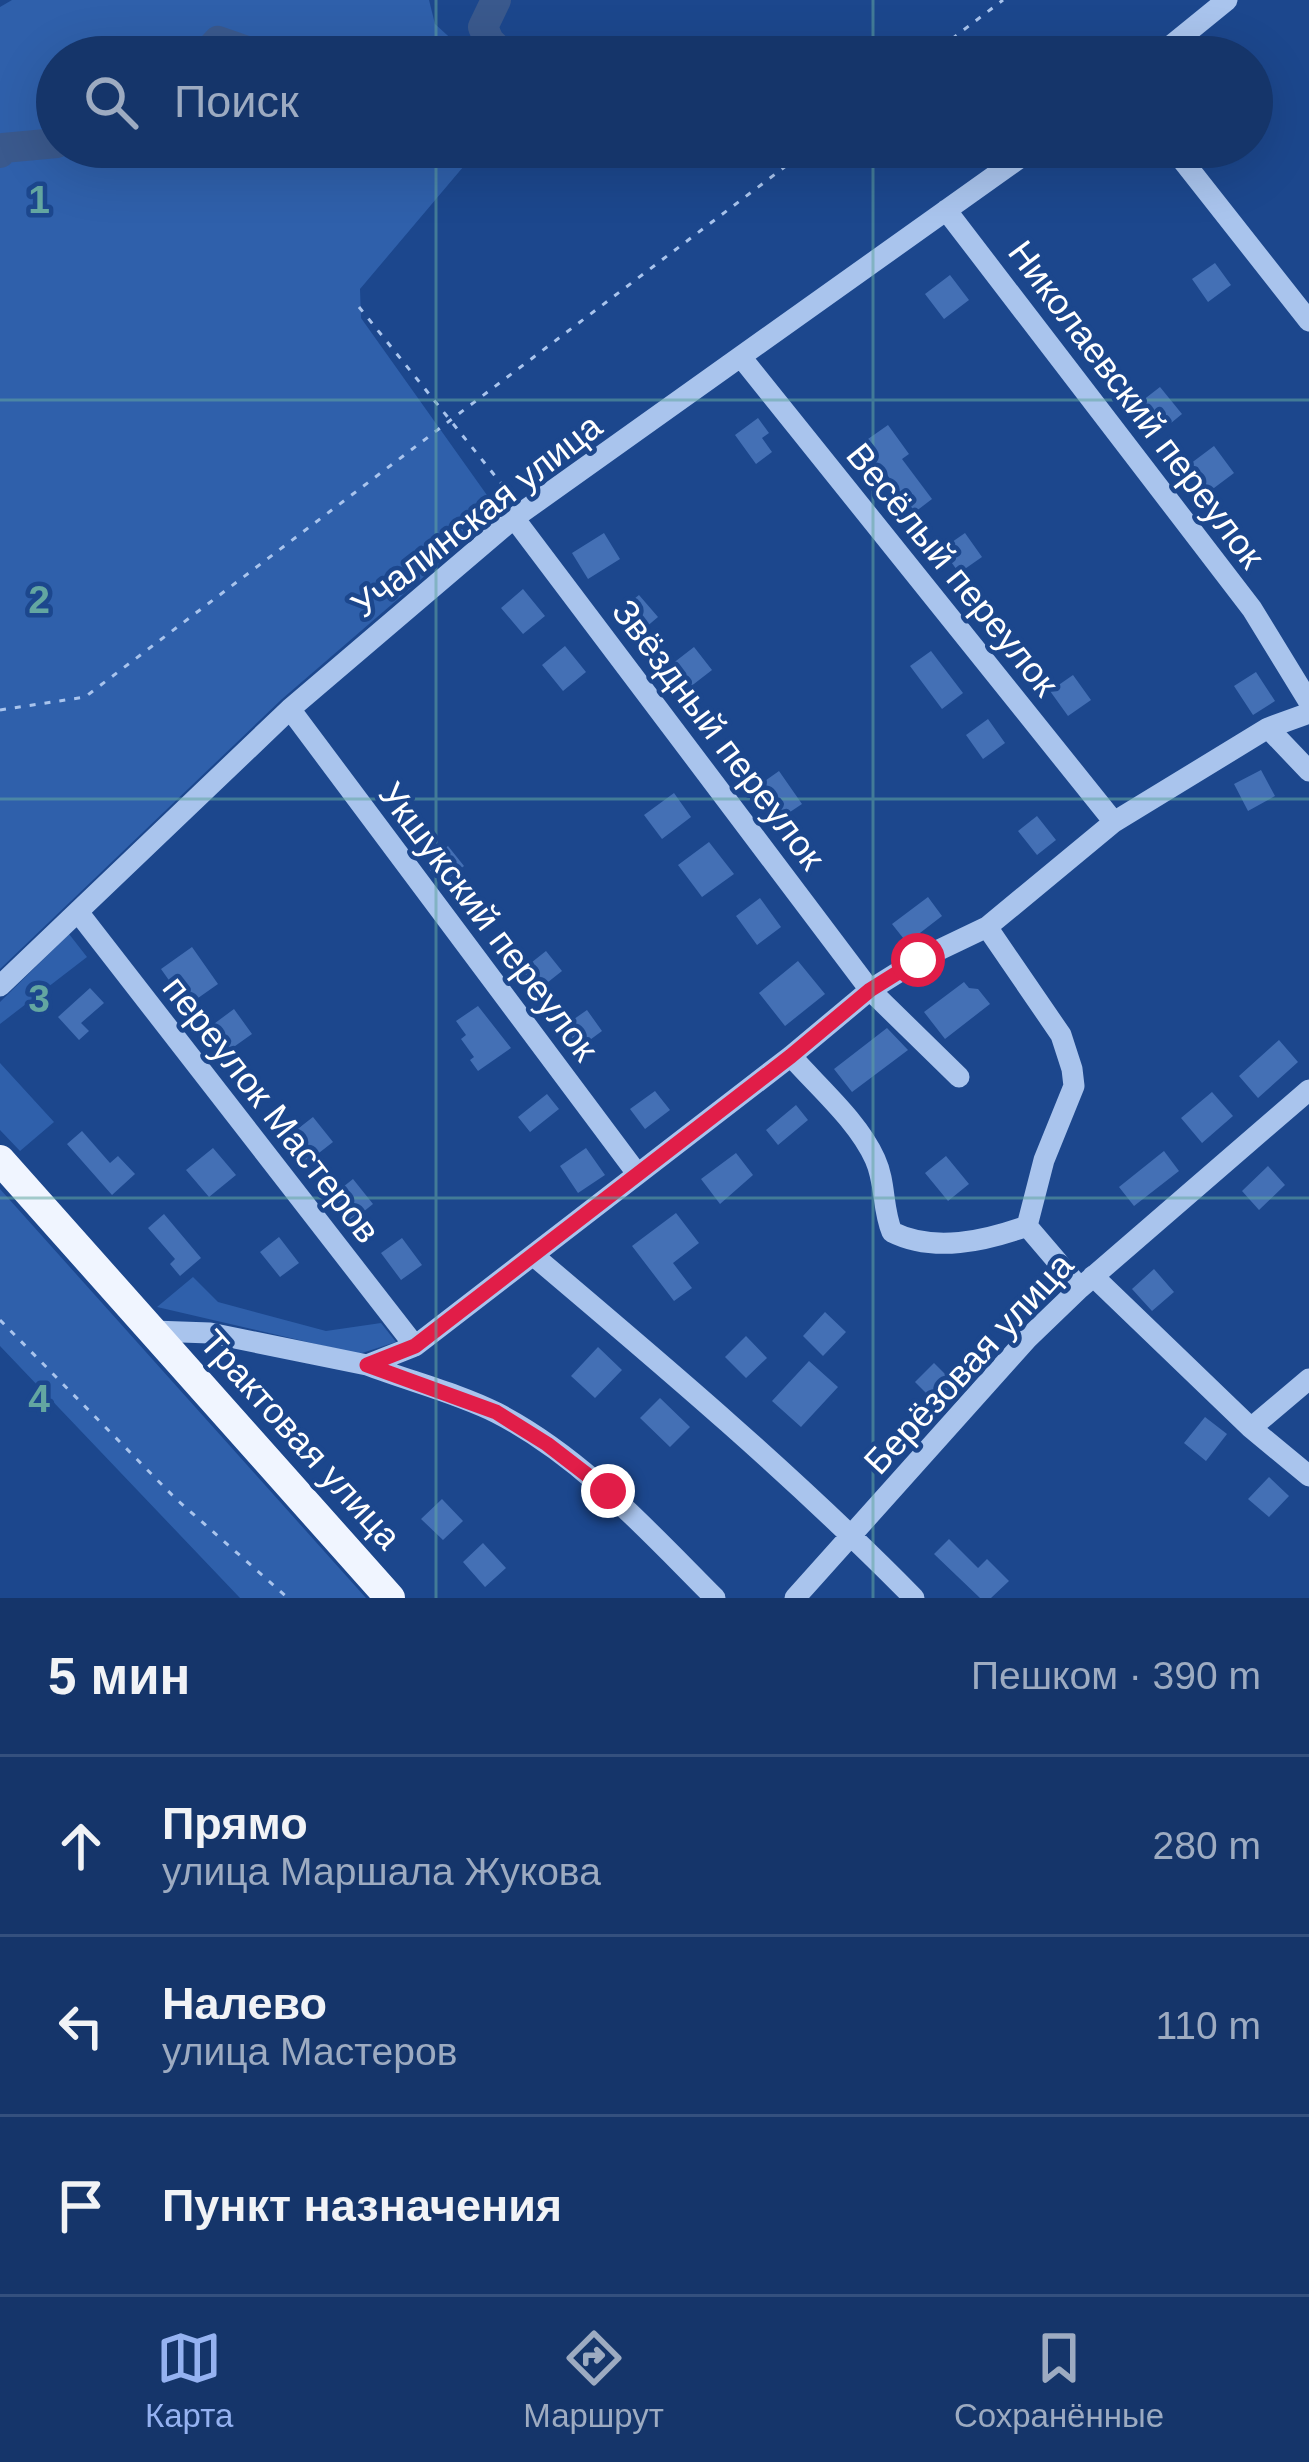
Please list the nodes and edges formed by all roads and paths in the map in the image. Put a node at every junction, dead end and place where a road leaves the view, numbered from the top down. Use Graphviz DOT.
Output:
graph roads {
  1 [pos="1003,0"];
  2 [pos="1227,0"];
  3 [pos="956,36"];
  4 [pos="1183,36"];
  5 [pos="784,168"];
  6 [pos="1005,168"];
  7 [pos="1189,168"];
  8 [pos="946,210"];
  9 [pos="359,307"];
  10 [pos="1309,321"];
  11 [pos="741,357"];
  12 [pos="454,421"];
  13 [pos="514,518"];
  14 [pos="1309,701"];
  15 [pos="290,709"];
  16 [pos="0,710"];
  17 [pos="1309,712"];
  18 [pos="1268,728"];
  19 [pos="1309,771"];
  20 [pos="1114,822"];
  21 [pos="78,912"];
  22 [pos="987,927"];
  23 [pos="0,986"];
  24 [pos="870,990"];
  25 [pos="791,1056"];
  26 [pos="959,1077"];
  27 [pos="1309,1090"];
  28 [pos="0,1160"];
  29 [pos="637,1172"];
  30 [pos="1027,1226"];
  31 [pos="534,1256"];
  32 [pos="1086,1282"];
  33 [pos="0,1320"];
  34 [pos="154,1331"];
  35 [pos="415,1346"];
  36 [pos="367,1365"];
  37 [pos="1309,1379"];
  38 [pos="1251,1428"];
  39 [pos="1309,1477"];
  40 [pos="852,1535"];
  41 [pos="288,1598"];
  42 [pos="390,1598"];
  43 [pos="715,1598"];
  44 [pos="795,1598"];
  45 [pos="914,1598"];
  1 -- 3 [label="path"];
  2 -- 4 [label="street"];
  5 -- 12 [label="path"];
  6 -- 8 [label="street, Учалинская улица"];
  7 -- 10 [label="street"];
  8 -- 11 [label="street, Учалинская улица"];
  8 -- 14 [label="street, Николаевский переулок"];
  9 -- 12 [label="path"];
  11 -- 13 [label="street, Учалинская улица"];
  11 -- 20 [label="street, Весёлый переулок"];
  12 -- 13 [label="path"];
  12 -- 16 [label="path"];
  13 -- 15 [label="street, Учалинская улица"];
  13 -- 24 [label="street, Звёздный переулок"];
  15 -- 21 [label="street, Учалинская улица"];
  15 -- 29 [label="street, Укшукский переулок"];
  17 -- 18 [label="street"];
  18 -- 19 [label="street"];
  18 -- 20 [label="street"];
  20 -- 22 [label="street"];
  21 -- 23 [label="street, Учалинская улица"];
  21 -- 35 [label="street, переулок Мастеров"];
  22 -- 24 [label="street"];
  22 -- 30 [label="street"];
  24 -- 25 [label="street"];
  24 -- 26 [label="street, Звёздный переулок"];
  25 -- 29 [label="street"];
  25 -- 30 [label="street"];
  27 -- 32 [label="street, Берёзовая улица"];
  28 -- 34 [label="main road, Трактовая улица"];
  29 -- 31 [label="street"];
  30 -- 32 [label="street"];
  31 -- 35 [label="street"];
  31 -- 40 [label="street"];
  32 -- 38 [label="street"];
  32 -- 40 [label="street, Берёзовая улица"];
  33 -- 41 [label="path"];
  34 -- 36 [label="street"];
  34 -- 42 [label="main road, Трактовая улица"];
  35 -- 36 [label="street"];
  36 -- 43 [label="street"];
  37 -- 38 [label="street"];
  38 -- 39 [label="street"];
  40 -- 44 [label="street, Берёзовая улица"];
  40 -- 45 [label="street"];
}
